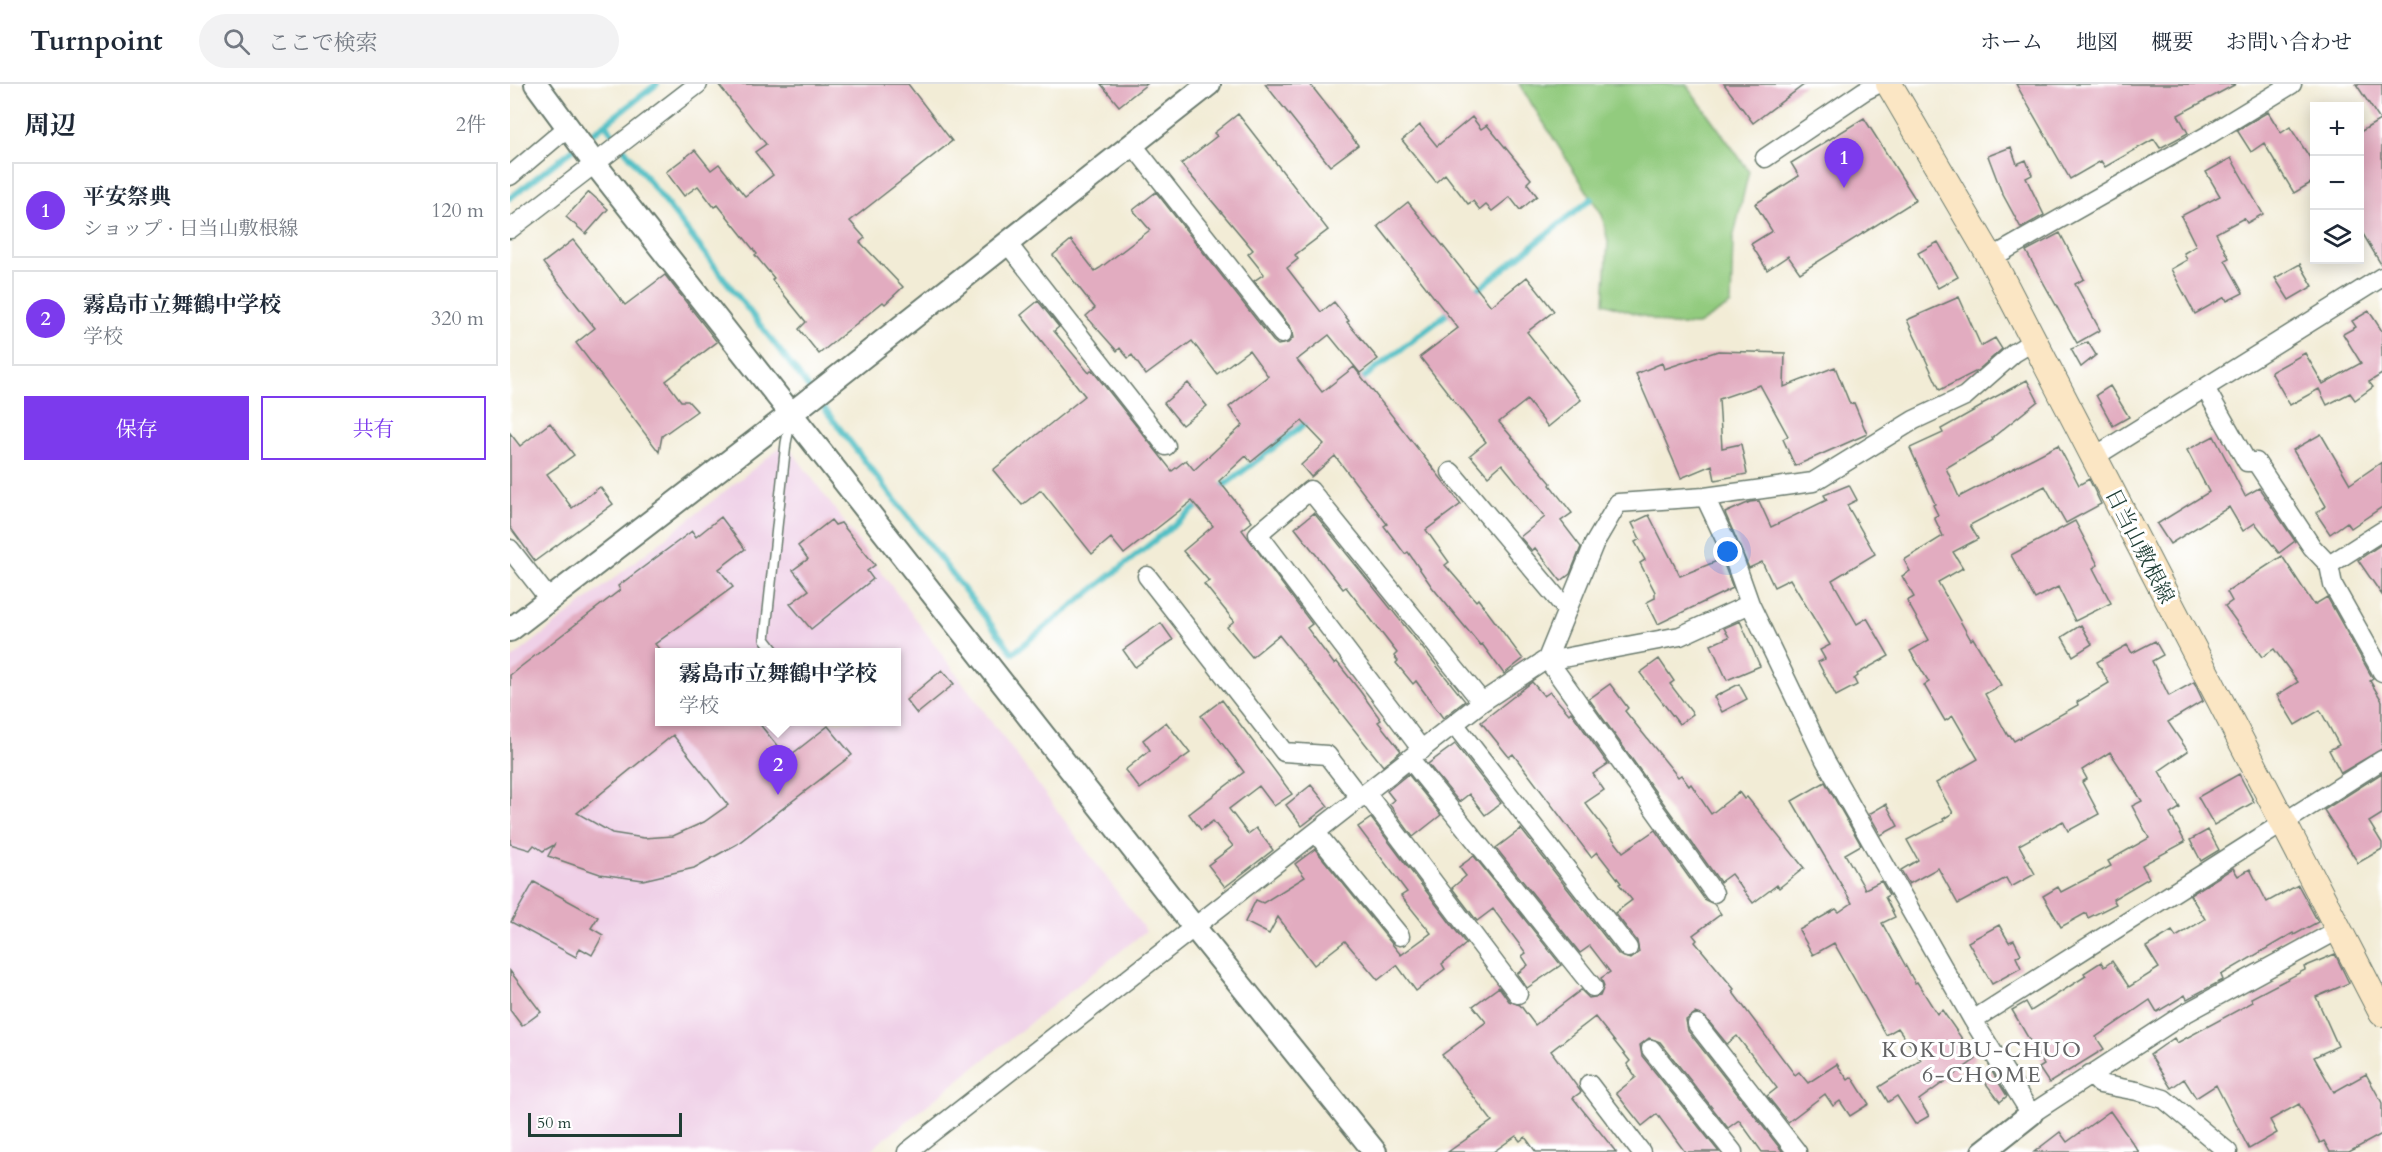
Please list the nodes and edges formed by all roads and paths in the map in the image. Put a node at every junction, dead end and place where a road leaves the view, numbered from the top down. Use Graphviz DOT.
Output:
graph roads {
  1 [pos="536,84"];
  2 [pos="698,84"];
  3 [pos="1209,84"];
  4 [pos="1878,84"];
  5 [pos="1889,84"];
  6 [pos="2292,84"];
  7 [pos="571,130"];
  8 [pos="1133,145"];
  9 [pos="1765,158"];
  10 [pos="592,160"];
  11 [pos="510,176"];
  12 [pos="510,229"];
  13 [pos="1007,243"];
  14 [pos="1990,258"];
  15 [pos="2382,277"];
  16 [pos="1282,334"];
  17 [pos="2034,341"];
  18 [pos="2205,388"];
  19 [pos="792,413"];
  20 [pos="1166,446"];
  21 [pos="2094,457"];
  22 [pos="1450,472"];
  23 [pos="1705,497"];
  24 [pos="2382,531"];
  25 [pos="510,549"];
  26 [pos="2329,565"];
  27 [pos="1147,576"];
  28 [pos="549,599"];
  29 [pos="1750,604"];
  30 [pos="1567,610"];
  31 [pos="510,630"];
  32 [pos="772,648"];
  33 [pos="1547,659"];
  34 [pos="2382,672"];
  35 [pos="1482,702"];
  36 [pos="1455,725"];
  37 [pos="1416,754"];
  38 [pos="2382,760"];
  39 [pos="1363,796"];
  40 [pos="2283,824"];
  41 [pos="1316,832"];
  42 [pos="1714,892"];
  43 [pos="1194,927"];
  44 [pos="2338,930"];
  45 [pos="1400,936"];
  46 [pos="1628,948"];
  47 [pos="1593,987"];
  48 [pos="1518,994"];
  49 [pos="2382,1013"];
  50 [pos="1974,1020"];
  51 [pos="1697,1024"];
  52 [pos="1651,1049"];
  53 [pos="2090,1074"];
  54 [pos="1588,1084"];
  55 [pos="2031,1114"];
  56 [pos="908,1152"];
  57 [pos="1375,1152"];
  58 [pos="1641,1152"];
  59 [pos="1733,1152"];
  60 [pos="1797,1152"];
  61 [pos="1983,1152"];
  62 [pos="2228,1152"];
  1 -- 7 [label="street"];
  2 -- 10 [label="street"];
  3 -- 8 [label="street"];
  4 -- 9 [label="street"];
  5 -- 14 [label="main road, 日当山敷根線"];
  6 -- 14 [label="street"];
  7 -- 10 [label="street"];
  7 -- 11 [label="street"];
  8 -- 13 [label="street"];
  8 -- 16 [label="street"];
  10 -- 12 [label="street"];
  10 -- 19 [label="street"];
  13 -- 19 [label="street"];
  13 -- 20 [label="street"];
  14 -- 17 [label="main road, 日当山敷根線"];
  15 -- 18 [label="street"];
  17 -- 21 [label="main road, 日当山敷根線"];
  17 -- 23 [label="street"];
  18 -- 21 [label="street"];
  18 -- 26 [label="street"];
  19 -- 28 [label="street"];
  19 -- 32 [label="lane"];
  19 -- 43 [label="street"];
  21 -- 40 [label="main road, 日当山敷根線"];
  22 -- 30 [label="street"];
  23 -- 29 [label="street"];
  23 -- 30 [label="street"];
  24 -- 26 [label="street"];
  25 -- 28 [label="street"];
  26 -- 34 [label="street"];
  27 -- 39 [label="street"];
  28 -- 31 [label="street"];
  29 -- 33 [label="street"];
  29 -- 50 [label="street"];
  30 -- 33 [label="street"];
  33 -- 35 [label="street"];
  33 -- 42 [label="street"];
  35 -- 36 [label="street"];
  35 -- 37 [label="street"];
  36 -- 37 [label="street"];
  36 -- 46 [label="street"];
  37 -- 39 [label="street"];
  37 -- 47 [label="street"];
  38 -- 40 [label="street"];
  39 -- 41 [label="street"];
  39 -- 48 [label="street"];
  40 -- 44 [label="main road, 日当山敷根線"];
  40 -- 50 [label="street"];
  41 -- 43 [label="street"];
  41 -- 45 [label="street"];
  43 -- 56 [label="street"];
  43 -- 57 [label="street"];
  44 -- 49 [label="main road, 日当山敷根線"];
  44 -- 53 [label="street"];
  50 -- 55 [label="street"];
  51 -- 60 [label="street"];
  52 -- 59 [label="street"];
  53 -- 55 [label="street"];
  53 -- 62 [label="street"];
  54 -- 58 [label="street"];
  55 -- 61 [label="street"];
}
